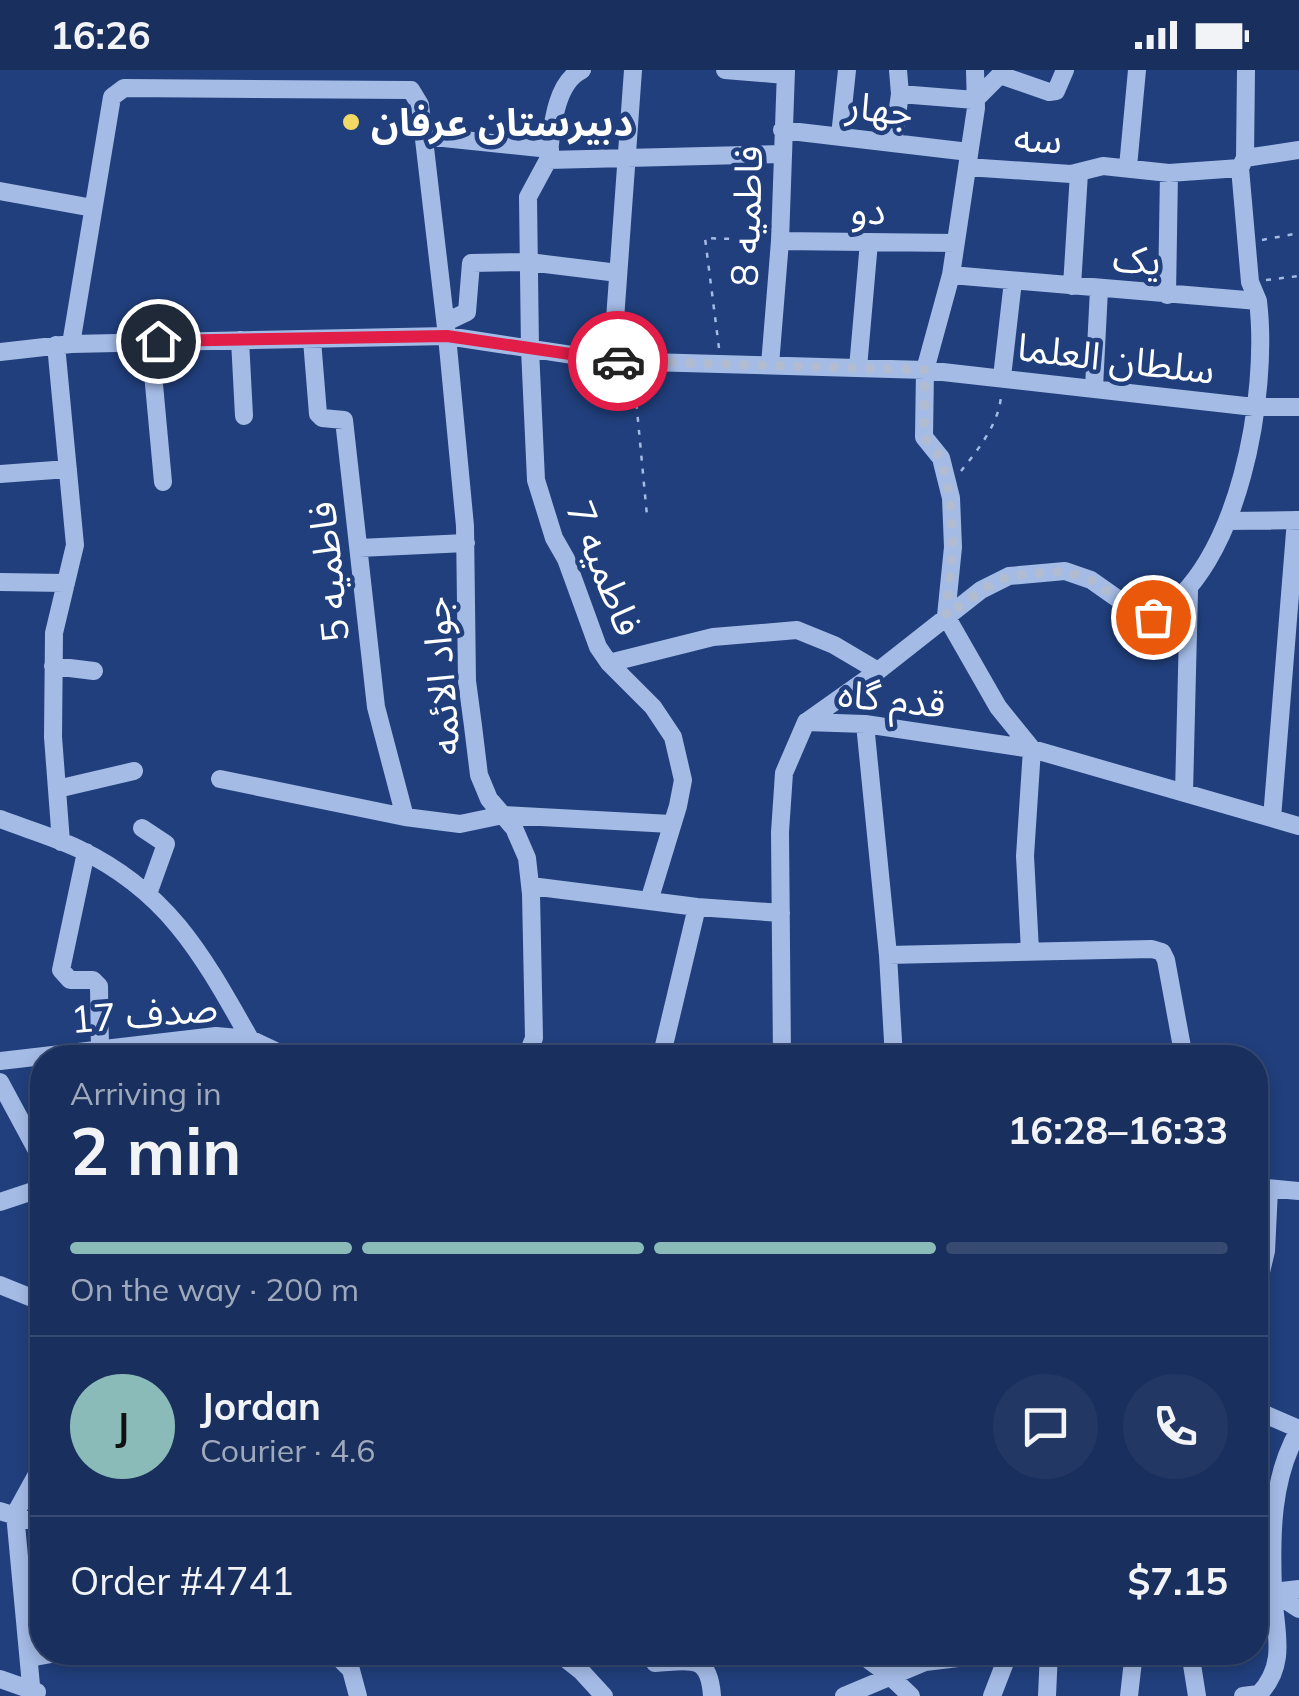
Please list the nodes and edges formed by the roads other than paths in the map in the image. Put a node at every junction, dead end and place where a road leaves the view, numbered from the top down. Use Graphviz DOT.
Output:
graph roads {
  1 [pos="582,70"];
  2 [pos="633,70"];
  3 [pos="725,70"];
  4 [pos="847,70"];
  5 [pos="898,70"];
  6 [pos="975,70"];
  7 [pos="1064,70"];
  8 [pos="1137,70"];
  9 [pos="1246,70"];
  10 [pos="785,73"];
  11 [pos="900,94"];
  12 [pos="976,100"];
  13 [pos="782,130"];
  14 [pos="424,136"];
  15 [pos="840,136"];
  16 [pos="893,142"];
  17 [pos="1299,150"];
  18 [pos="549,154"];
  19 [pos="783,154"];
  20 [pos="626,158"];
  21 [pos="968,159"];
  22 [pos="1242,163"];
  23 [pos="1128,167"];
  24 [pos="1079,173"];
  25 [pos="1168,173"];
  26 [pos="0,191"];
  27 [pos="92,208"];
  28 [pos="780,241"];
  29 [pos="869,242"];
  30 [pos="955,244"];
  31 [pos="529,262"];
  32 [pos="618,273"];
  33 [pos="950,275"];
  34 [pos="1013,281"];
  35 [pos="1072,286"];
  36 [pos="1099,289"];
  37 [pos="1167,295"];
  38 [pos="1258,301"];
  39 [pos="447,329"];
  40 [pos="240,340"];
  41 [pos="312,340"];
  42 [pos="150,342"];
  43 [pos="64,345"];
  44 [pos="530,349"];
  45 [pos="0,352"];
  46 [pos="612,361"];
  47 [pos="770,365"];
  48 [pos="858,368"];
  49 [pos="925,370"];
  50 [pos="1002,377"];
  51 [pos="1094,388"];
  52 [pos="1254,406"];
  53 [pos="1299,407"];
  54 [pos="244,416"];
  55 [pos="68,469"];
  56 [pos="0,474"];
  57 [pos="163,482"];
  58 [pos="1298,520"];
  59 [pos="1228,521"];
  60 [pos="466,543"];
  61 [pos="358,548"];
  62 [pos="0,582"];
  63 [pos="66,582"];
  64 [pos="1189,590"];
  65 [pos="946,616"];
  66 [pos="609,663"];
  67 [pos="53,666"];
  68 [pos="94,670"];
  69 [pos="878,671"];
  70 [pos="806,722"];
  71 [pos="865,724"];
  72 [pos="1032,749"];
  73 [pos="134,771"];
  74 [pos="220,779"];
  75 [pos="56,789"];
  76 [pos="1184,793"];
  77 [pos="503,815"];
  78 [pos="405,818"];
  79 [pos="1272,818"];
  80 [pos="0,819"];
  81 [pos="671,824"];
  82 [pos="1299,826"];
  83 [pos="142,828"];
  84 [pos="61,842"];
  85 [pos="86,852"];
  86 [pos="531,886"];
  87 [pos="148,894"];
  88 [pos="649,901"];
  89 [pos="697,907"];
  90 [pos="781,913"];
  91 [pos="1030,951"];
  92 [pos="888,955"];
  93 [pos="250,1039"];
  94 [pos="100,1045"];
  95 [pos="136,1045"];
  96 [pos="263,1045"];
  97 [pos="531,1045"];
  98 [pos="665,1045"];
  99 [pos="782,1045"];
  100 [pos="893,1045"];
  101 [pos="1182,1045"];
  102 [pos="30,1057"];
  103 [pos="0,1061"];
  104 [pos="0,1082"];
  105 [pos="30,1138"];
  106 [pos="1268,1188"];
  107 [pos="1299,1191"];
  108 [pos="30,1192"];
  109 [pos="0,1202"];
  110 [pos="0,1285"];
  111 [pos="30,1297"];
  112 [pos="1268,1416"];
  113 [pos="1299,1430"];
  114 [pos="30,1481"];
  115 [pos="1268,1504"];
  116 [pos="1275,1504"];
  117 [pos="7,1513"];
  118 [pos="1268,1561"];
  119 [pos="1299,1589"];
  120 [pos="1268,1593"];
  121 [pos="1268,1595"];
  122 [pos="1268,1605"];
  123 [pos="1299,1609"];
  124 [pos="29,1658"];
  125 [pos="30,1664"];
  126 [pos="30,1665"];
  127 [pos="353,1665"];
  128 [pos="573,1665"];
  129 [pos="704,1665"];
  130 [pos="876,1665"];
  131 [pos="917,1665"];
  132 [pos="1003,1665"];
  133 [pos="1048,1665"];
  134 [pos="1133,1665"];
  135 [pos="1192,1665"];
  136 [pos="890,1675"];
  137 [pos="0,1679"];
  138 [pos="35,1693"];
  139 [pos="358,1696"];
  140 [pos="604,1696"];
  141 [pos="712,1696"];
  142 [pos="844,1696"];
  143 [pos="911,1696"];
  144 [pos="992,1696"];
  145 [pos="1047,1696"];
  146 [pos="1129,1696"];
  147 [pos="1198,1696"];
  148 [pos="1243,1696"];
  1 -- 18 [label="street, فاطمیه 7"];
  2 -- 20 [label="street"];
  3 -- 10 [label="street"];
  4 -- 15 [label="street"];
  5 -- 11 [label="street"];
  6 -- 12 [label="street"];
  7 -- 12 [label="street"];
  8 -- 23 [label="street"];
  9 -- 22 [label="street"];
  10 -- 13 [label="street, فاطمیه 8"];
  11 -- 12 [label="street"];
  11 -- 16 [label="street"];
  12 -- 21 [label="street"];
  13 -- 15 [label="street, جهار"];
  13 -- 19 [label="street, فاطمیه 8"];
  14 -- 18 [label="street"];
  14 -- 27 [label="street"];
  14 -- 39 [label="street"];
  15 -- 16 [label="street, جهار"];
  16 -- 21 [label="street, جهار"];
  17 -- 22 [label="street, سه"];
  18 -- 20 [label="street"];
  18 -- 31 [label="street, فاطمیه 7"];
  19 -- 20 [label="street"];
  19 -- 28 [label="street, فاطمیه 8"];
  20 -- 32 [label="street"];
  21 -- 24 [label="street, سه"];
  21 -- 30 [label="street"];
  22 -- 25 [label="street, سه"];
  22 -- 38 [label="street"];
  23 -- 24 [label="street, سه"];
  23 -- 25 [label="street, سه"];
  24 -- 35 [label="street"];
  25 -- 37 [label="street"];
  26 -- 27 [label="street"];
  27 -- 43 [label="street"];
  28 -- 29 [label="street, دو"];
  28 -- 47 [label="street, فاطمیه 8"];
  29 -- 30 [label="street, دو"];
  29 -- 48 [label="street"];
  30 -- 33 [label="street"];
  31 -- 32 [label="street"];
  31 -- 39 [label="street"];
  31 -- 44 [label="street, فاطمیه 7"];
  32 -- 46 [label="street"];
  33 -- 34 [label="street, یک"];
  33 -- 49 [label="street"];
  34 -- 35 [label="street, یک"];
  34 -- 50 [label="street"];
  35 -- 36 [label="street, یک"];
  36 -- 37 [label="street, یک"];
  36 -- 51 [label="street"];
  37 -- 38 [label="street, یک"];
  38 -- 52 [label="street"];
  39 -- 41 [label="street, سلطان العلما"];
  39 -- 44 [label="street, سلطان العلما"];
  39 -- 60 [label="street, جواد الائمه"];
  40 -- 41 [label="street, سلطان العلما"];
  40 -- 42 [label="street, سلطان العلما"];
  40 -- 54 [label="street"];
  41 -- 61 [label="street, فاطمیه 5"];
  42 -- 43 [label="street, سلطان العلما"];
  42 -- 57 [label="street"];
  43 -- 45 [label="street, سلطان العلما"];
  43 -- 55 [label="street"];
  44 -- 46 [label="street, سلطان العلما"];
  44 -- 66 [label="street, فاطمیه 7"];
  46 -- 47 [label="street, سلطان العلما"];
  47 -- 48 [label="street, سلطان العلما"];
  48 -- 49 [label="street, سلطان العلما"];
  49 -- 50 [label="street, سلطان العلما"];
  49 -- 65 [label="street"];
  50 -- 51 [label="street, سلطان العلما"];
  51 -- 52 [label="street, سلطان العلما"];
  52 -- 53 [label="street, سلطان العلما"];
  52 -- 59 [label="street"];
  55 -- 56 [label="street"];
  55 -- 63 [label="street"];
  58 -- 59 [label="street"];
  58 -- 79 [label="street"];
  59 -- 64 [label="street"];
  60 -- 61 [label="street"];
  60 -- 77 [label="street, جواد الائمه"];
  61 -- 78 [label="street, فاطمیه 5"];
  62 -- 63 [label="street"];
  63 -- 67 [label="street"];
  64 -- 65 [label="street"];
  64 -- 76 [label="street"];
  65 -- 69 [label="street"];
  65 -- 72 [label="street"];
  66 -- 69 [label="street"];
  66 -- 81 [label="street, فاطمیه 7"];
  67 -- 68 [label="street"];
  67 -- 75 [label="street"];
  69 -- 70 [label="street"];
  70 -- 71 [label="street, قدم گاه"];
  70 -- 90 [label="street, قدم گاه"];
  71 -- 72 [label="street, قدم گاه"];
  71 -- 92 [label="street"];
  72 -- 76 [label="street, قدم گاه"];
  72 -- 91 [label="street"];
  73 -- 75 [label="street"];
  74 -- 78 [label="street"];
  75 -- 84 [label="street"];
  76 -- 79 [label="street, قدم گاه"];
  77 -- 78 [label="street"];
  77 -- 81 [label="street"];
  77 -- 86 [label="street, جواد الائمه"];
  79 -- 82 [label="street, قدم گاه"];
  80 -- 84 [label="street"];
  81 -- 88 [label="street, فاطمیه 7"];
  83 -- 87 [label="street"];
  84 -- 85 [label="street"];
  85 -- 87 [label="street"];
  85 -- 94 [label="street"];
  86 -- 88 [label="street"];
  86 -- 97 [label="street, جواد الائمه"];
  87 -- 93 [label="street"];
  88 -- 89 [label="street"];
  89 -- 90 [label="street"];
  89 -- 98 [label="street"];
  90 -- 99 [label="street, قدم گاه"];
  91 -- 92 [label="street"];
  91 -- 101 [label="street"];
  92 -- 100 [label="street"];
  93 -- 95 [label="street, صدف 17"];
  93 -- 96 [label="street, صدف 17"];
  102 -- 103 [label="street, صدف 17"];
  104 -- 105 [label="street"];
  106 -- 107 [label="street"];
  108 -- 109 [label="street"];
  110 -- 111 [label="street"];
  112 -- 113 [label="street"];
  113 -- 116 [label="street"];
  114 -- 117 [label="street"];
  115 -- 116 [label="street"];
  116 -- 118 [label="street"];
  117 -- 124 [label="street"];
  119 -- 120 [label="street"];
  121 -- 123 [label="street"];
  122 -- 148 [label="street"];
  124 -- 125 [label="street"];
  126 -- 138 [label="street"];
  127 -- 139 [label="street"];
  128 -- 140 [label="street"];
  129 -- 141 [label="street"];
  130 -- 136 [label="street"];
  131 -- 136 [label="street"];
  132 -- 144 [label="street"];
  133 -- 145 [label="street"];
  134 -- 146 [label="street"];
  135 -- 147 [label="street"];
  136 -- 142 [label="street"];
  136 -- 143 [label="street"];
  137 -- 138 [label="street"];
}
